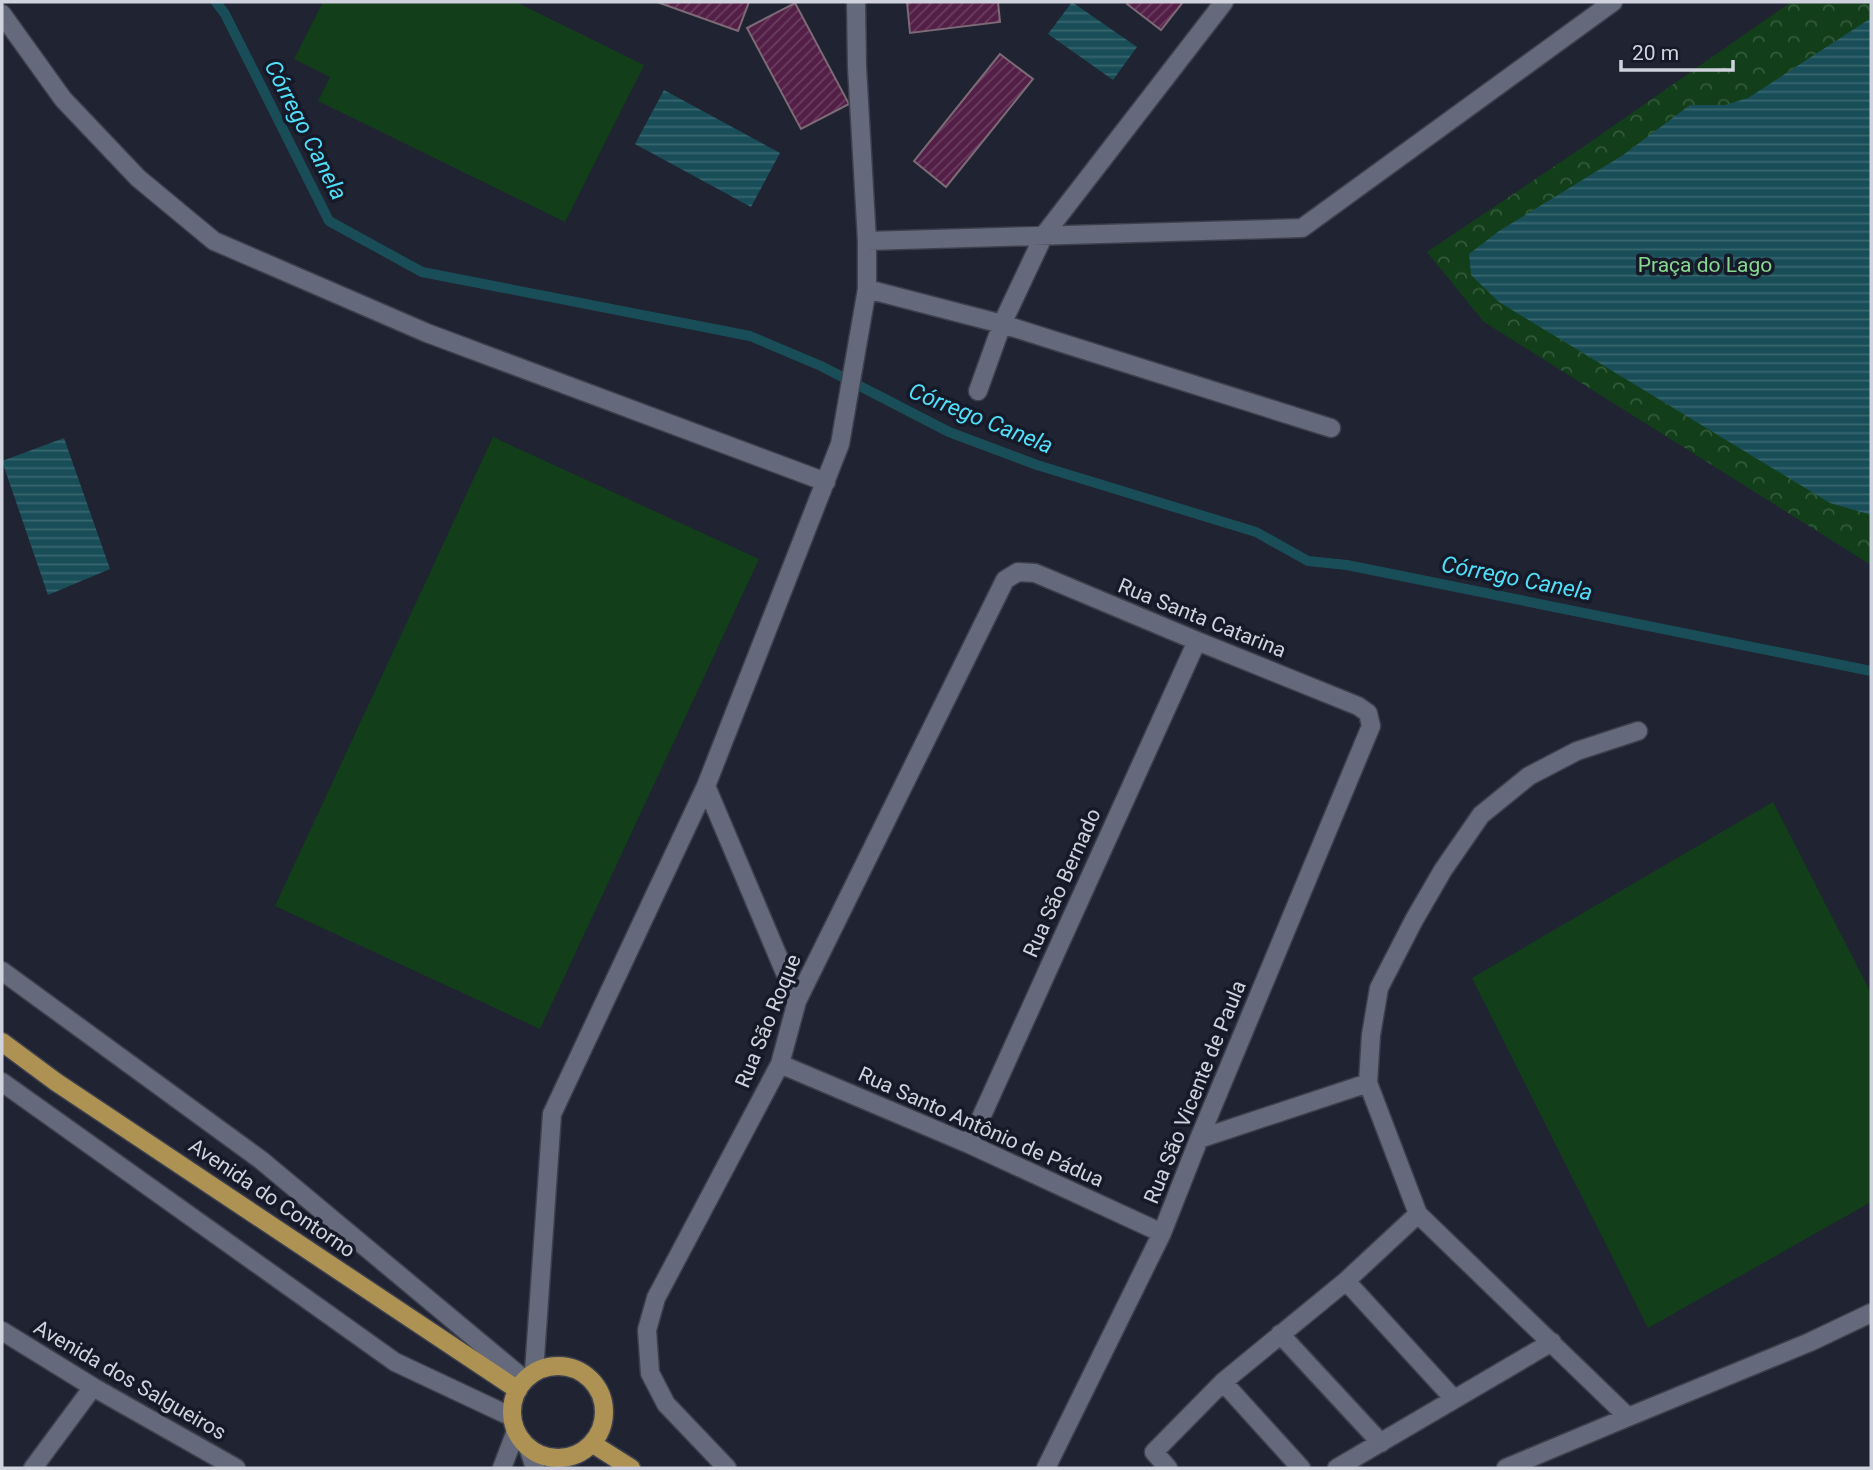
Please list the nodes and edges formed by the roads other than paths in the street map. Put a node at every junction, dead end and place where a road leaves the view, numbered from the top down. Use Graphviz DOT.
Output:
graph roads {
  1 [pos="856,2"];
  2 [pos="1224,2"];
  3 [pos="1613,2"];
  4 [pos="2,14"];
  5 [pos="1044,235"];
  6 [pos="867,241"];
  7 [pos="867,289"];
  8 [pos="1002,324"];
  9 [pos="978,391"];
  10 [pos="1331,428"];
  11 [pos="826,482"];
  12 [pos="1005,580"];
  13 [pos="1197,641"];
  14 [pos="1370,726"];
  15 [pos="1638,731"];
  16 [pos="706,786"];
  17 [pos="2,971"];
  18 [pos="797,1001"];
  19 [pos="2,1042"];
  20 [pos="780,1064"];
  21 [pos="2,1082"];
  22 [pos="1368,1083"];
  23 [pos="1199,1139"];
  24 [pos="969,1144"];
  25 [pos="1418,1214"];
  26 [pos="1162,1233"];
  27 [pos="1346,1281"];
  28 [pos="1871,1313"];
  29 [pos="2,1331"];
  30 [pos="1280,1334"];
  31 [pos="1552,1342"];
  32 [pos="526,1381"];
  33 [pos="1223,1382"];
  34 [pos="93,1387"];
  35 [pos="1454,1399"];
  36 [pos="1628,1417"];
  37 [pos="514,1424"];
  38 [pos="1381,1443"];
  39 [pos="593,1444"];
  40 [pos="528,1447"];
  41 [pos="33,1468"];
  42 [pos="236,1468"];
  43 [pos="502,1468"];
  44 [pos="535,1468"];
  45 [pos="631,1468"];
  46 [pos="727,1468"];
  47 [pos="1046,1468"];
  48 [pos="1168,1468"];
  49 [pos="1301,1468"];
  50 [pos="1337,1468"];
  51 [pos="1506,1468"];
  1 -- 6 [label="street"];
  2 -- 5 [label="street"];
  3 -- 5 [label="street"];
  4 -- 11 [label="street"];
  5 -- 6 [label="street"];
  5 -- 8 [label="street"];
  6 -- 7 [label="street"];
  7 -- 8 [label="street"];
  7 -- 11 [label="street"];
  8 -- 9 [label="street"];
  8 -- 10 [label="street"];
  11 -- 16 [label="street"];
  12 -- 13 [label="street, Rua Santa Catarina"];
  12 -- 18 [label="street, Rua São Roque"];
  13 -- 14 [label="street, Rua Santa Catarina"];
  13 -- 24 [label="street, Rua São Bernado"];
  14 -- 23 [label="street, Rua São Vicente de Paula"];
  15 -- 22 [label="street"];
  16 -- 18 [label="street"];
  16 -- 32 [label="street"];
  17 -- 32 [label="street"];
  18 -- 20 [label="street, Rua São Roque"];
  19 -- 32 [label="main road, Avenida do Contorno"];
  20 -- 24 [label="street, Rua Santo Antônio de Pádua"];
  20 -- 46 [label="street, Rua São Roque"];
  21 -- 37 [label="street"];
  22 -- 23 [label="street"];
  22 -- 25 [label="street"];
  23 -- 26 [label="street, Rua São Vicente de Paula"];
  24 -- 26 [label="street, Rua Santo Antônio de Pádua"];
  25 -- 27 [label="street"];
  25 -- 31 [label="street"];
  26 -- 47 [label="street, Rua São Vicente de Paula"];
  27 -- 30 [label="street"];
  27 -- 35 [label="street"];
  28 -- 36 [label="street"];
  29 -- 34 [label="street, Avenida dos Salgueiros"];
  30 -- 33 [label="street"];
  30 -- 38 [label="street"];
  31 -- 35 [label="street"];
  31 -- 36 [label="street"];
  32 -- 37 [label="main road"];
  32 -- 39 [label="main road"];
  33 -- 48 [label="street"];
  33 -- 49 [label="street"];
  34 -- 41 [label="street"];
  34 -- 42 [label="street, Avenida dos Salgueiros"];
  35 -- 38 [label="street"];
  36 -- 51 [label="street"];
  37 -- 40 [label="main road"];
  37 -- 43 [label="street"];
  38 -- 50 [label="street"];
  39 -- 40 [label="main road"];
  39 -- 45 [label="main road"];
  40 -- 44 [label="street"];
}
